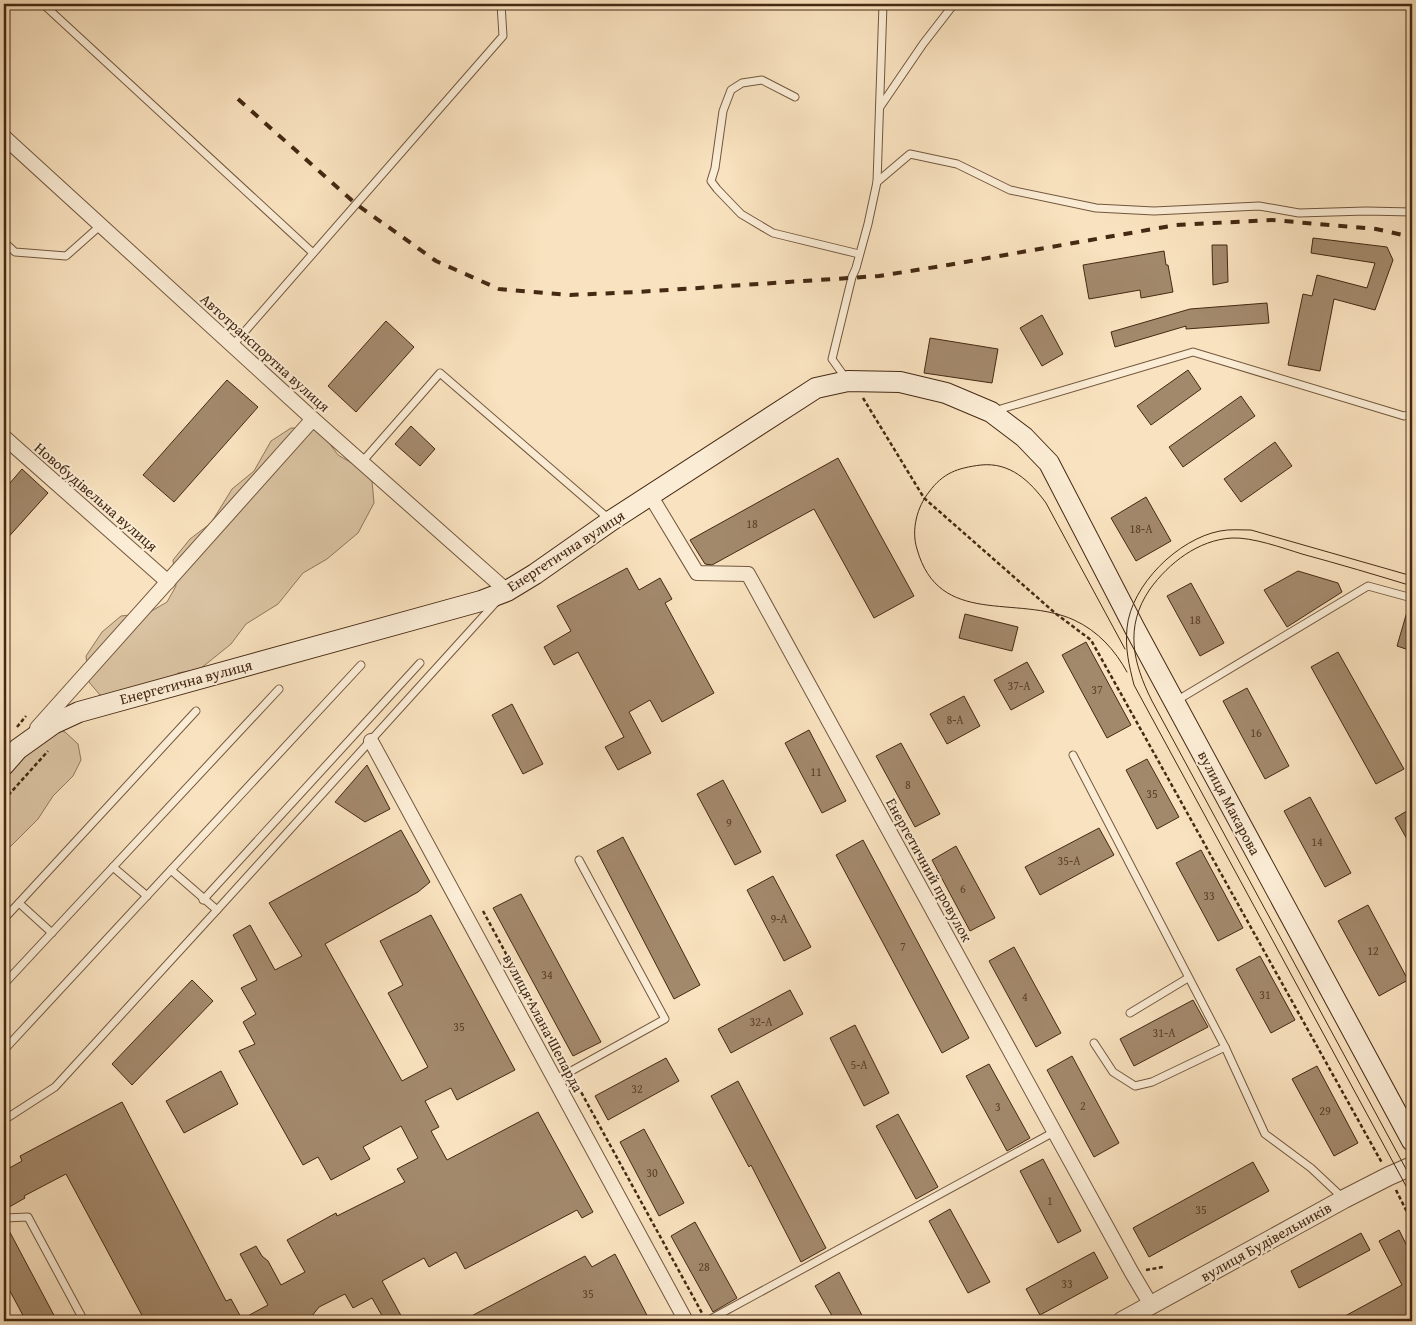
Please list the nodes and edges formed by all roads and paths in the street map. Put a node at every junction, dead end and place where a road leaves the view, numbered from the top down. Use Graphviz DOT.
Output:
graph roads {
  1 [pos="43,4"];
  2 [pos="501,4"];
  3 [pos="883,4"];
  4 [pos="954,4"];
  5 [pos="795,97"];
  6 [pos="879,108"];
  7 [pos="4,136"];
  8 [pos="877,182"];
  9 [pos="1412,212"];
  10 [pos="101,225"];
  11 [pos="4,242"];
  12 [pos="314,253"];
  13 [pos="859,254"];
  14 [pos="233,345"];
  15 [pos="854,387"];
  16 [pos="991,412"];
  17 [pos="1412,414"];
  18 [pos="313,419"];
  19 [pos="4,437"];
  20 [pos="362,462"];
  21 [pos="1049,463"];
  22 [pos="650,495"];
  23 [pos="612,520"];
  24 [pos="168,582"];
  25 [pos="507,591"];
  26 [pos="1412,598"];
  27 [pos="420,663"];
  28 [pos="361,665"];
  29 [pos="279,689"];
  30 [pos="1174,702"];
  31 [pos="196,712"];
  32 [pos="371,741"];
  33 [pos="18,749"];
  34 [pos="1073,755"];
  35 [pos="4,765"];
  36 [pos="579,860"];
  37 [pos="113,867"];
  38 [pos="171,870"];
  39 [pos="146,896"];
  40 [pos="203,900"];
  41 [pos="18,903"];
  42 [pos="217,910"];
  43 [pos="483,911"];
  44 [pos="4,919"];
  45 [pos="52,933"];
  46 [pos="1188,978"];
  47 [pos="4,984"];
  48 [pos="1130,1013"];
  49 [pos="1094,1044"];
  50 [pos="1225,1047"];
  51 [pos="4,1050"];
  52 [pos="570,1072"];
  53 [pos="555,1080"];
  54 [pos="4,1120"];
  55 [pos="1054,1132"];
  56 [pos="1412,1141"];
  57 [pos="1412,1166"];
  58 [pos="1389,1176"];
  59 [pos="1344,1199"];
  60 [pos="4,1218"];
  61 [pos="1412,1222"];
  62 [pos="1151,1305"];
  63 [pos="4,1308"];
  64 [pos="701,1313"];
  65 [pos="11,1321"];
  66 [pos="84,1321"];
  67 [pos="686,1321"];
  68 [pos="707,1321"];
  69 [pos="1122,1321"];
  1 -- 12 [label="lane"];
  2 -- 12 [label="lane"];
  3 -- 6 [label="lane"];
  4 -- 6 [label="lane"];
  5 -- 13 [label="lane"];
  6 -- 8 [label="lane"];
  7 -- 10 [label="street, Автотранспортна вулиця"];
  8 -- 9 [label="lane"];
  8 -- 13 [label="lane"];
  10 -- 11 [label="lane"];
  10 -- 14 [label="street, Автотранспортна вулиця"];
  12 -- 14 [label="lane"];
  13 -- 15 [label="lane"];
  14 -- 18 [label="street, Автотранспортна вулиця"];
  15 -- 16 [label="main road, Енергетична вулиця"];
  15 -- 22 [label="main road, Енергетична вулиця"];
  15 -- 58 [label="path"];
  16 -- 17 [label="lane"];
  16 -- 21 [label="main road, Енергетична вулиця"];
  18 -- 20 [label="street, Автотранспортна вулиця"];
  18 -- 24 [label="street, Енергетична вулиця"];
  19 -- 24 [label="street, Новобудівельна вулиця"];
  20 -- 23 [label="lane"];
  20 -- 25 [label="street, Автотранспортна вулиця"];
  21 -- 30 [label="main road, вулиця Макарова"];
  22 -- 23 [label="main road, Енергетична вулиця"];
  22 -- 55 [label="street, Енергетичний провулок"];
  23 -- 25 [label="main road, Енергетична вулиця"];
  24 -- 33 [label="street, Енергетична вулиця"];
  25 -- 32 [label="lane"];
  25 -- 33 [label="main road, Енергетична вулиця"];
  26 -- 30 [label="lane"];
  27 -- 40 [label="lane"];
  28 -- 38 [label="lane"];
  29 -- 37 [label="lane"];
  30 -- 56 [label="main road, вулиця Макарова"];
  31 -- 41 [label="lane"];
  32 -- 42 [label="lane"];
  32 -- 53 [label="street, вулиця Алана Шепарда"];
  33 -- 35 [label="main road, Енергетична вулиця"];
  34 -- 46 [label="lane"];
  36 -- 52 [label="lane"];
  37 -- 39 [label="lane"];
  37 -- 45 [label="lane"];
  38 -- 39 [label="lane"];
  38 -- 40 [label="lane"];
  39 -- 51 [label="lane"];
  40 -- 42 [label="lane"];
  41 -- 44 [label="lane"];
  41 -- 45 [label="lane"];
  42 -- 54 [label="lane"];
  43 -- 52 [label="path"];
  45 -- 47 [label="lane"];
  46 -- 48 [label="lane"];
  46 -- 50 [label="lane"];
  49 -- 50 [label="lane"];
  50 -- 59 [label="lane"];
  52 -- 53 [label="lane"];
  52 -- 64 [label="path"];
  53 -- 67 [label="street, вулиця Алана Шепарда"];
  55 -- 62 [label="street, Енергетичний провулок"];
  55 -- 68 [label="lane"];
  57 -- 58 [label="street, вулиця Будівельників"];
  58 -- 59 [label="street, вулиця Будівельників"];
  58 -- 61 [label="path"];
  59 -- 62 [label="street, вулиця Будівельників"];
  60 -- 66 [label="lane"];
  62 -- 69 [label="street, вулиця Будівельників"];
  63 -- 65 [label="path"];
}
